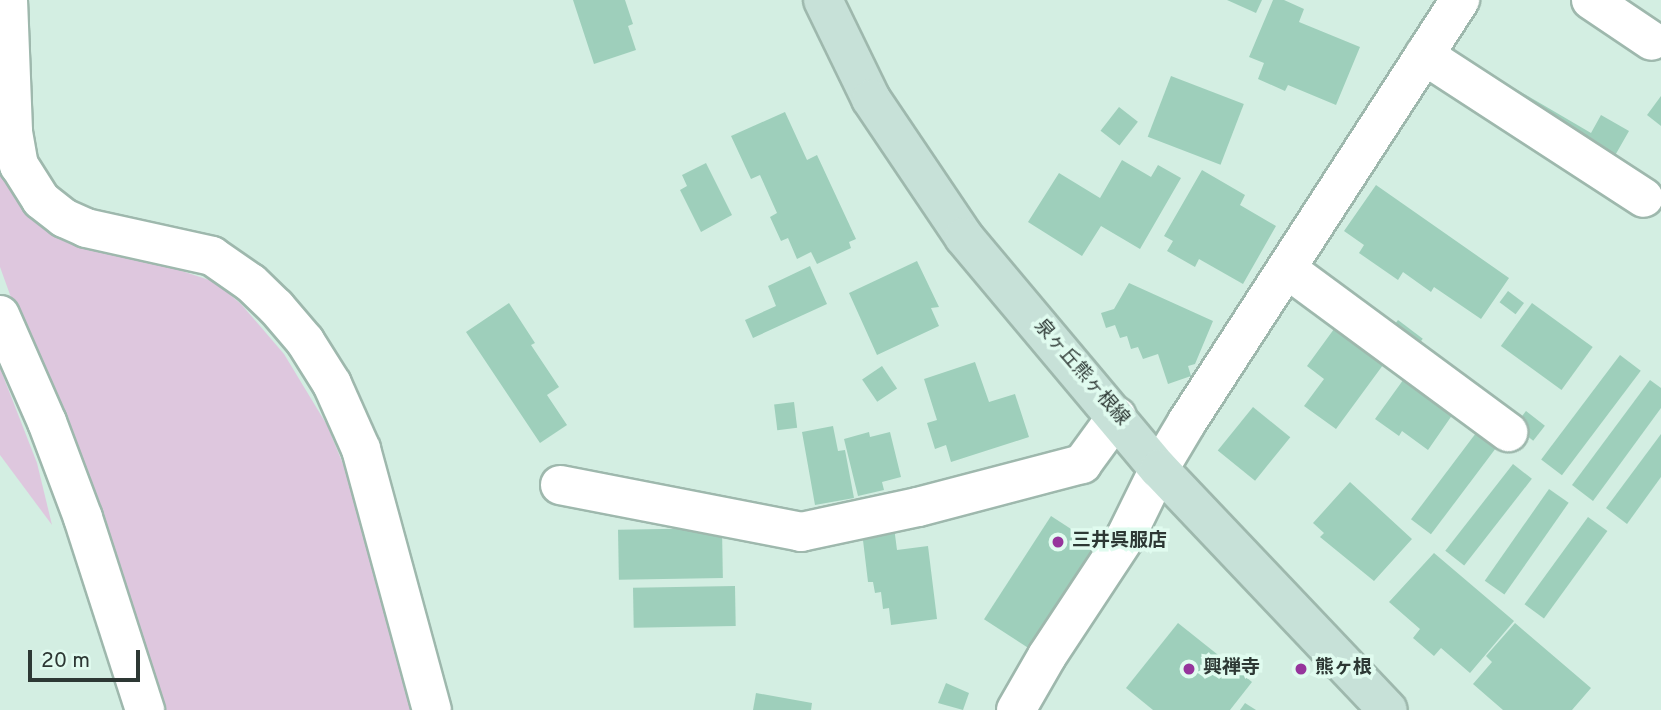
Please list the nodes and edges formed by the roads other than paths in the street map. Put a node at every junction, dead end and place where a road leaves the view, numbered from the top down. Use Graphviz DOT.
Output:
graph roads {
  1 [pos="8,0"];
  2 [pos="823,0"];
  3 [pos="1460,0"];
  4 [pos="1591,0"];
  5 [pos="1652,41"];
  6 [pos="1424,55"];
  7 [pos="1644,198"];
  8 [pos="1287,269"];
  9 [pos="0,315"];
  10 [pos="1117,415"];
  11 [pos="1508,432"];
  12 [pos="1159,469"];
  13 [pos="560,485"];
  14 [pos="145,710"];
  15 [pos="432,710"];
  16 [pos="1016,710"];
  17 [pos="1388,710"];
  1 -- 15 [label="street"];
  2 -- 10 [label="main road, 泉ヶ丘熊ヶ根線"];
  3 -- 6 [label="street"];
  4 -- 5 [label="street"];
  6 -- 7 [label="street"];
  6 -- 8 [label="street"];
  8 -- 11 [label="street"];
  8 -- 12 [label="street"];
  9 -- 14 [label="street"];
  10 -- 12 [label="main road, 泉ヶ丘熊ヶ根線"];
  10 -- 13 [label="street"];
  12 -- 16 [label="street"];
  12 -- 17 [label="main road, 泉ヶ丘熊ヶ根線"];
}
